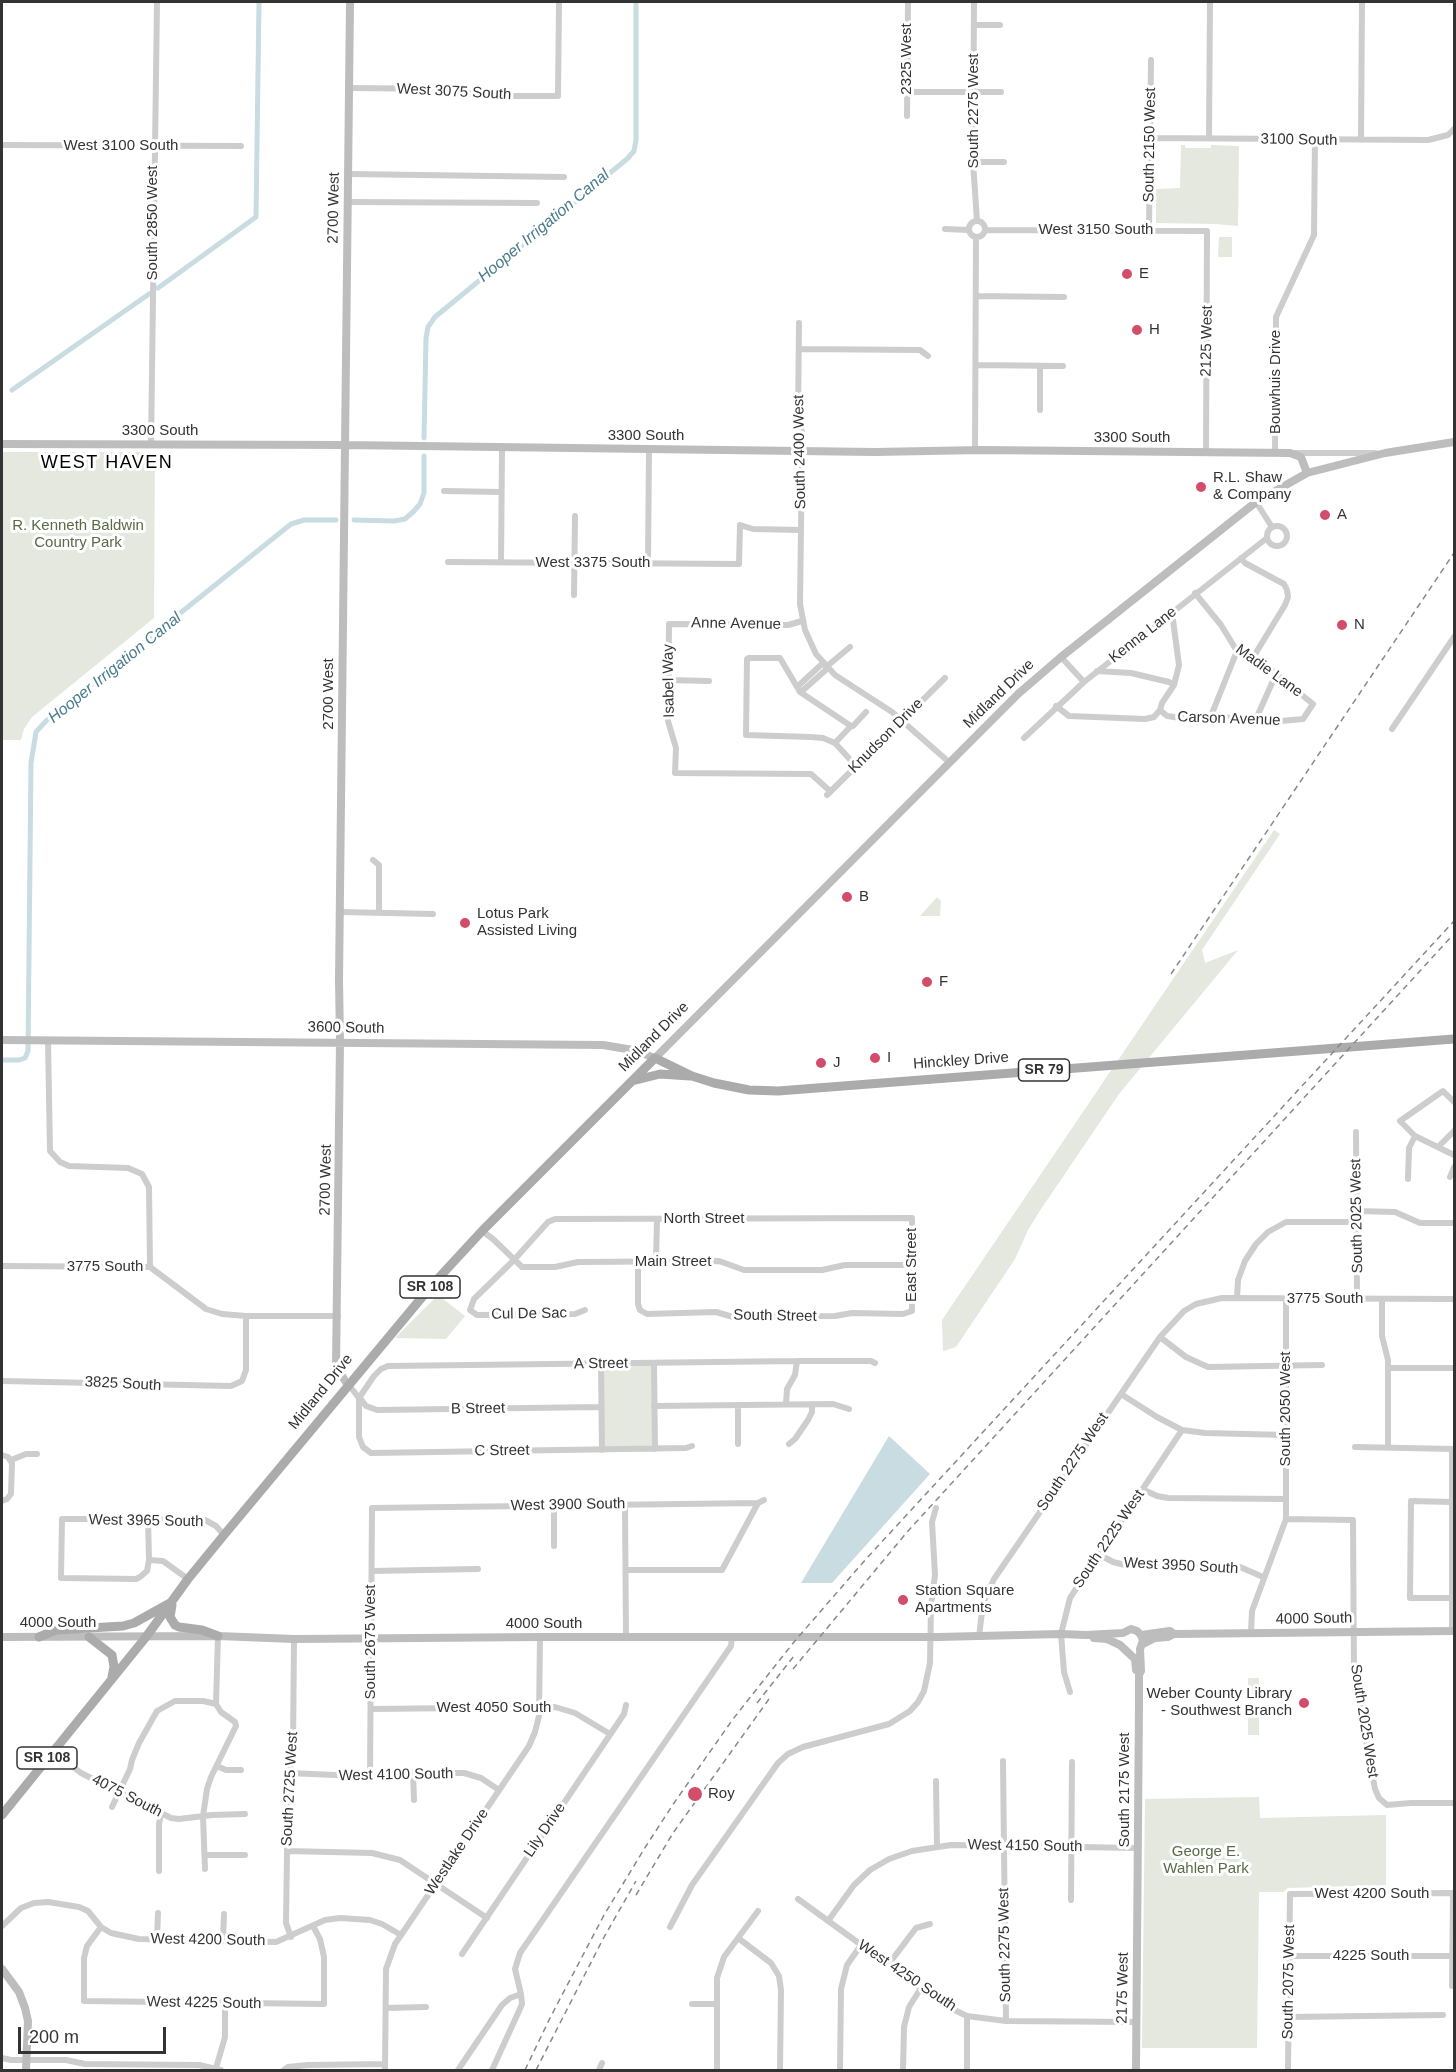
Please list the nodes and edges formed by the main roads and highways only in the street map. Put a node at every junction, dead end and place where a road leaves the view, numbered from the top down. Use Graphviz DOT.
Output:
graph roads {
  1 [pos="1455,1039"];
  2 [pos="655,1058"];
  3 [pos="692,1076"];
  4 [pos="632,1081"];
  5 [pos="172,1602"];
  6 [pos="39,1636"];
  7 [pos="218,1636"];
  8 [pos="89,1637"];
  9 [pos="112,1679"];
  10 [pos="2,1815"];
  1 -- 3 [label="main road, Hinckley Drive / SR 79"];
  2 -- 3 [label="main road, Hinckley Drive / SR 79"];
  2 -- 4 [label="main road, Midland Drive / SR 108"];
  3 -- 4 [label="main road"];
  4 -- 5 [label="main road, Midland Drive / SR 108"];
  5 -- 6 [label="main road"];
  5 -- 7 [label="main road"];
  5 -- 9 [label="main road, Midland Drive / SR 108"];
  8 -- 9 [label="main road"];
  9 -- 10 [label="main road, Midland Drive / SR 108"];
}
